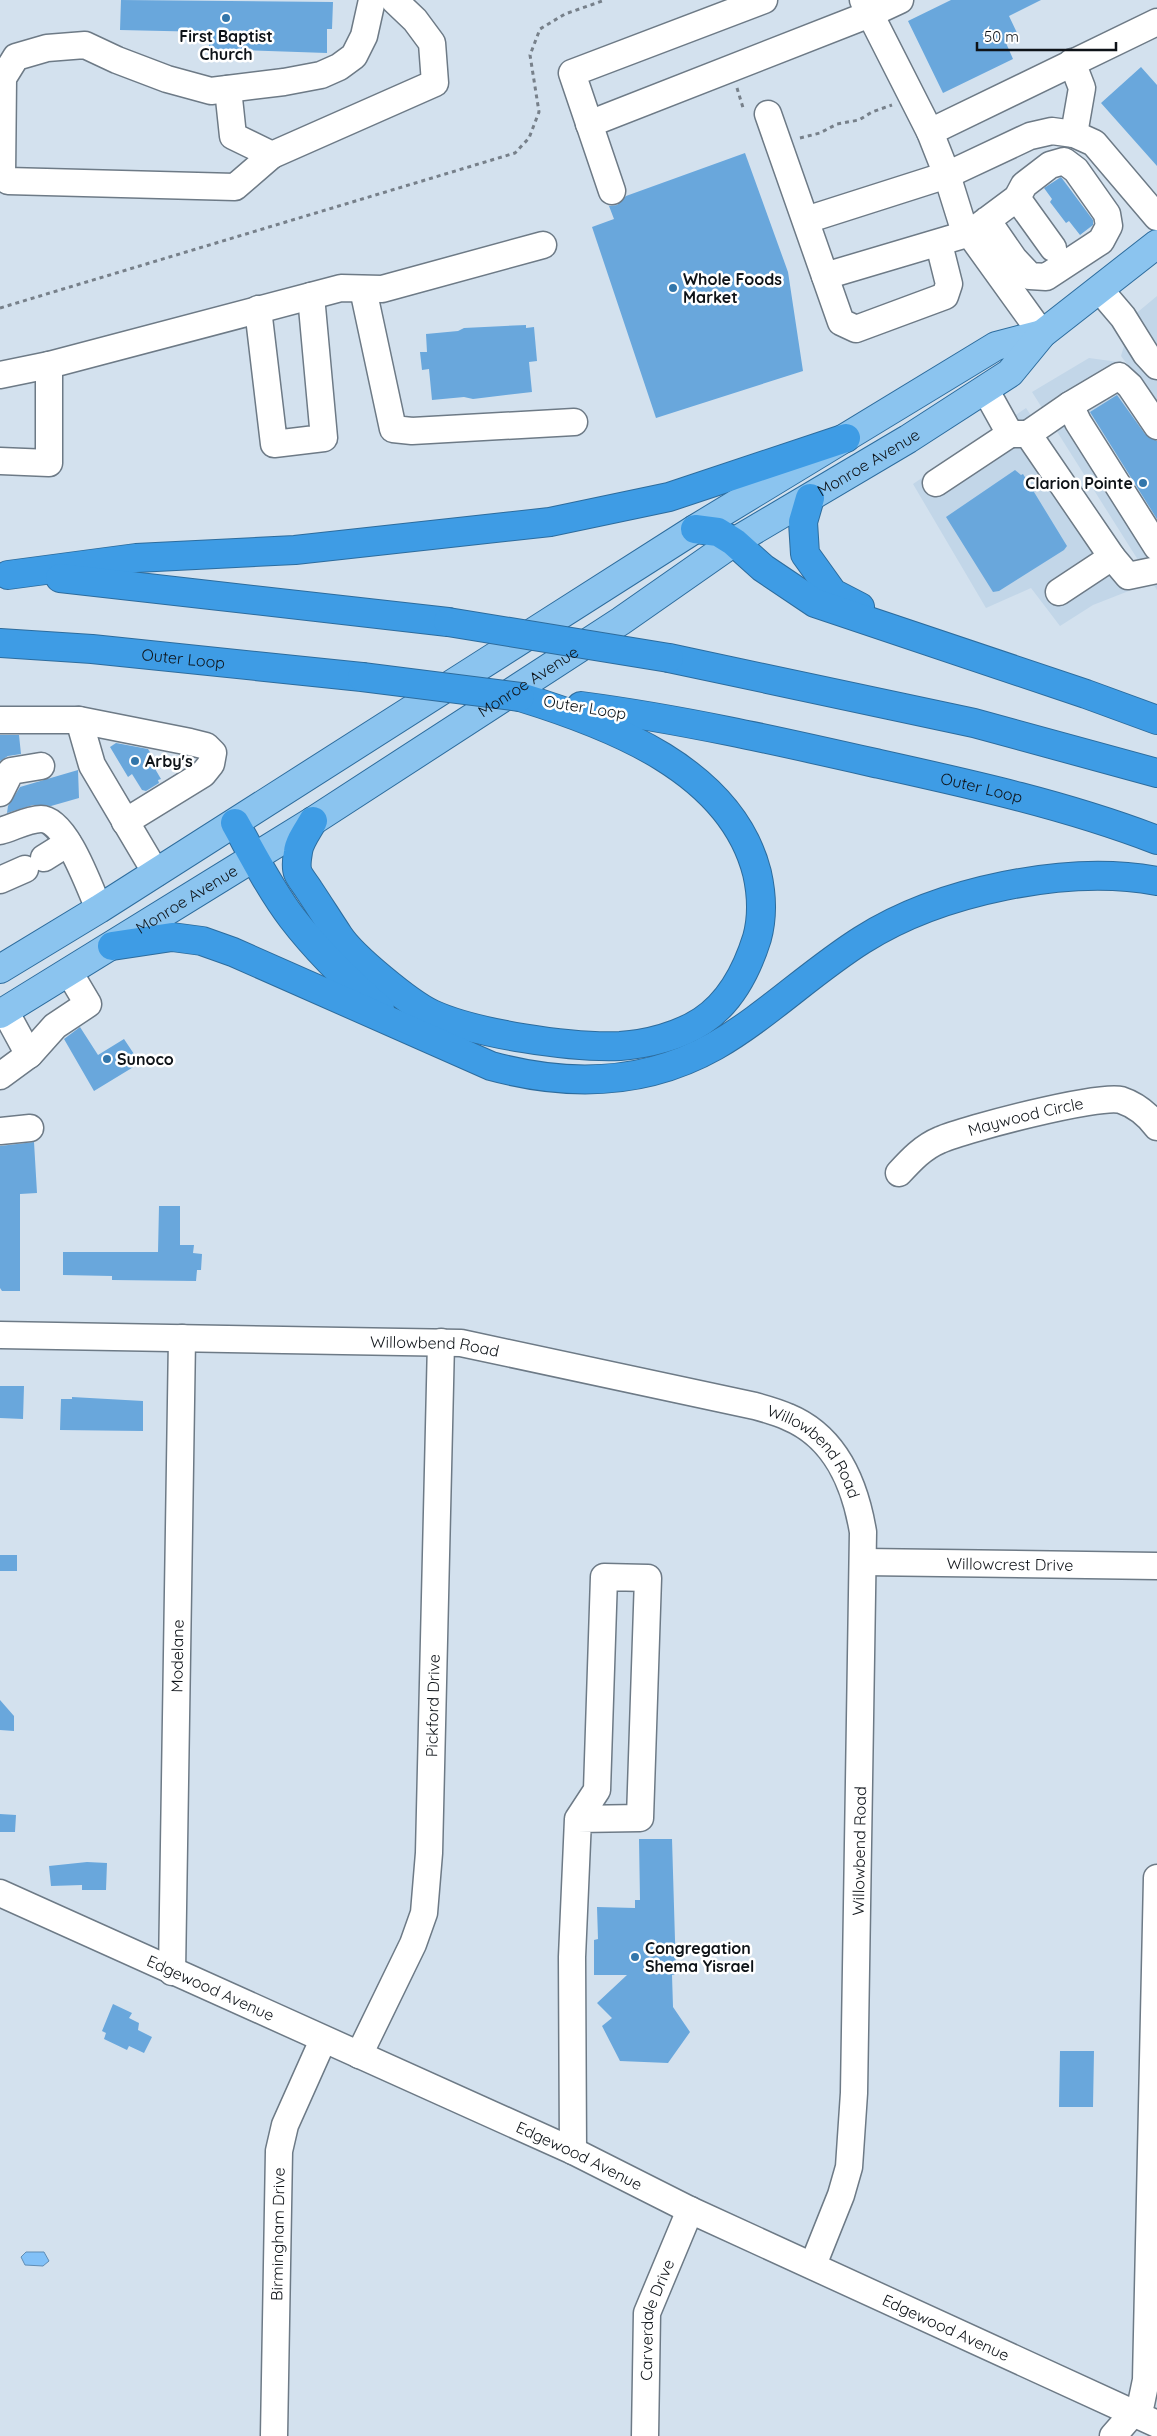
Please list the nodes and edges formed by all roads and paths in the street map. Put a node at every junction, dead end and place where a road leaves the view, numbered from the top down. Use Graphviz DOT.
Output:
graph roads {
  1 [pos="372,0"];
  2 [pos="394,0"];
  3 [pos="604,0"];
  4 [pos="764,0"];
  5 [pos="900,0"];
  6 [pos="867,7"];
  7 [pos="1155,26"];
  8 [pos="1072,62"];
  9 [pos="1,77"];
  10 [pos="736,86"];
  11 [pos="228,89"];
  12 [pos="900,103"];
  13 [pos="756,112"];
  14 [pos="589,124"];
  15 [pos="930,132"];
  16 [pos="1074,134"];
  17 [pos="791,141"];
  18 [pos="272,155"];
  19 [pos="947,174"];
  20 [pos="612,191"];
  21 [pos="1017,198"];
  22 [pos="1157,216"];
  23 [pos="806,220"];
  24 [pos="978,227"];
  25 [pos="543,244"];
  26 [pos="939,244"];
  27 [pos="1157,244"];
  28 [pos="1053,248"];
  29 [pos="825,276"];
  30 [pos="363,289"];
  31 [pos="1100,290"];
  32 [pos="311,296"];
  33 [pos="0,308"];
  34 [pos="258,309"];
  35 [pos="1042,334"];
  36 [pos="1153,354"];
  37 [pos="49,365"];
  38 [pos="0,375"];
  39 [pos="1119,376"];
  40 [pos="985,389"];
  41 [pos="1070,405"];
  42 [pos="574,422"];
  43 [pos="1157,426"];
  44 [pos="1019,434"];
  45 [pos="846,438"];
  46 [pos="0,462"];
  47 [pos="936,483"];
  48 [pos="810,498"];
  49 [pos="695,529"];
  50 [pos="734,542"];
  51 [pos="1157,547"];
  52 [pos="1112,557"];
  53 [pos="1157,570"];
  54 [pos="4,575"];
  55 [pos="1060,592"];
  56 [pos="914,637"];
  57 [pos="2,643"];
  58 [pos="586,711"];
  59 [pos="0,720"];
  60 [pos="79,720"];
  61 [pos="1157,720"];
  62 [pos="40,766"];
  63 [pos="1157,773"];
  64 [pos="0,793"];
  65 [pos="313,821"];
  66 [pos="125,822"];
  67 [pos="235,823"];
  68 [pos="0,831"];
  69 [pos="1157,840"];
  70 [pos="68,844"];
  71 [pos="255,857"];
  72 [pos="156,874"];
  73 [pos="0,880"];
  74 [pos="1157,881"];
  75 [pos="99,909"];
  76 [pos="112,946"];
  77 [pos="0,969"];
  78 [pos="69,972"];
  79 [pos="2,1012"];
  80 [pos="400,1027"];
  81 [pos="28,1055"];
  82 [pos="0,1076"];
  83 [pos="1157,1127"];
  84 [pos="30,1128"];
  85 [pos="0,1131"];
  86 [pos="899,1173"];
  87 [pos="0,1335"];
  88 [pos="182,1338"];
  89 [pos="441,1342"];
  90 [pos="864,1562"];
  91 [pos="1157,1566"];
  92 [pos="578,1819"];
  93 [pos="1157,1878"];
  94 [pos="0,1893"];
  95 [pos="172,1972"];
  96 [pos="323,2040"];
  97 [pos="358,2055"];
  98 [pos="573,2151"];
  99 [pos="690,2210"];
  100 [pos="813,2265"];
  101 [pos="1133,2413"];
  102 [pos="1157,2424"];
  103 [pos="274,2436"];
  104 [pos="645,2436"];
  105 [pos="1113,2436"];
  1 -- 11 [label="street"];
  2 -- 18 [label="street"];
  3 -- 33 [label="path"];
  4 -- 14 [label="street"];
  5 -- 6 [label="street"];
  6 -- 14 [label="street"];
  6 -- 15 [label="street"];
  7 -- 8 [label="street"];
  8 -- 15 [label="street"];
  8 -- 16 [label="street"];
  9 -- 11 [label="street"];
  9 -- 18 [label="street"];
  10 -- 13 [label="path"];
  11 -- 18 [label="street"];
  12 -- 17 [label="path"];
  13 -- 23 [label="street"];
  14 -- 20 [label="street"];
  15 -- 19 [label="street"];
  16 -- 19 [label="street"];
  16 -- 22 [label="street"];
  19 -- 23 [label="street"];
  19 -- 24 [label="street"];
  21 -- 24 [label="street"];
  21 -- 24 [label="street"];
  21 -- 28 [label="street"];
  23 -- 29 [label="street"];
  24 -- 26 [label="street"];
  24 -- 35 [label="street"];
  25 -- 30 [label="street"];
  26 -- 29 [label="street"];
  26 -- 29 [label="street"];
  27 -- 31 [label="main road, Monroe Avenue"];
  30 -- 32 [label="street"];
  30 -- 42 [label="street"];
  31 -- 35 [label="main road, Monroe Avenue"];
  31 -- 36 [label="street"];
  32 -- 34 [label="street"];
  32 -- 34 [label="street"];
  34 -- 37 [label="street"];
  35 -- 40 [label="main road, Monroe Avenue"];
  35 -- 45 [label="main road, Monroe Avenue"];
  36 -- 39 [label="street"];
  37 -- 38 [label="street"];
  37 -- 46 [label="street"];
  39 -- 41 [label="street"];
  39 -- 43 [label="street"];
  40 -- 44 [label="street"];
  40 -- 48 [label="main road, Monroe Avenue"];
  41 -- 44 [label="street"];
  41 -- 51 [label="street"];
  44 -- 47 [label="street"];
  44 -- 52 [label="street"];
  45 -- 49 [label="main road, Monroe Avenue"];
  45 -- 54 [label="highway"];
  48 -- 50 [label="main road, Monroe Avenue"];
  48 -- 56 [label="highway"];
  49 -- 50 [label="highway"];
  49 -- 67 [label="main road, Monroe Avenue"];
  50 -- 56 [label="highway"];
  50 -- 65 [label="main road, Monroe Avenue"];
  52 -- 53 [label="street"];
  52 -- 55 [label="street"];
  54 -- 63 [label="highway, bridge"];
  56 -- 61 [label="highway"];
  57 -- 58 [label="highway, Outer Loop, bridge"];
  58 -- 65 [label="highway"];
  58 -- 69 [label="highway, Outer Loop"];
  59 -- 60 [label="street"];
  60 -- 66 [label="street"];
  60 -- 66 [label="street"];
  62 -- 64 [label="street"];
  65 -- 71 [label="main road, Monroe Avenue"];
  66 -- 72 [label="street"];
  67 -- 71 [label="highway"];
  67 -- 72 [label="main road, Monroe Avenue"];
  68 -- 70 [label="street"];
  70 -- 73 [label="street"];
  70 -- 75 [label="street"];
  71 -- 76 [label="main road, Monroe Avenue"];
  71 -- 80 [label="highway"];
  72 -- 75 [label="main road, Monroe Avenue"];
  74 -- 80 [label="highway"];
  75 -- 77 [label="main road, Monroe Avenue"];
  76 -- 78 [label="main road, Monroe Avenue"];
  76 -- 80 [label="highway"];
  78 -- 79 [label="main road, Monroe Avenue"];
  78 -- 81 [label="street"];
  79 -- 81 [label="street"];
  81 -- 82 [label="street"];
  83 -- 86 [label="street, Maywood Circle"];
  84 -- 85 [label="street"];
  87 -- 88 [label="street, Willowbend Road"];
  88 -- 89 [label="street, Willowbend Road"];
  88 -- 95 [label="street, Modelane"];
  89 -- 90 [label="street, Willowbend Road"];
  89 -- 97 [label="street, Pickford Drive"];
  90 -- 91 [label="street, Willowcrest Drive"];
  90 -- 100 [label="street, Willowbend Road"];
  92 -- 92 [label="street"];
  92 -- 98 [label="street"];
  93 -- 101 [label="street"];
  94 -- 95 [label="street, Edgewood Avenue"];
  95 -- 96 [label="street, Edgewood Avenue"];
  96 -- 97 [label="street, Edgewood Avenue"];
  96 -- 103 [label="street, Birmingham Drive"];
  97 -- 98 [label="street, Edgewood Avenue"];
  98 -- 99 [label="street, Edgewood Avenue"];
  99 -- 100 [label="street, Edgewood Avenue"];
  99 -- 104 [label="street, Carverdale Drive"];
  100 -- 101 [label="street, Edgewood Avenue"];
  101 -- 102 [label="street, Edgewood Avenue"];
  101 -- 105 [label="street"];
}
